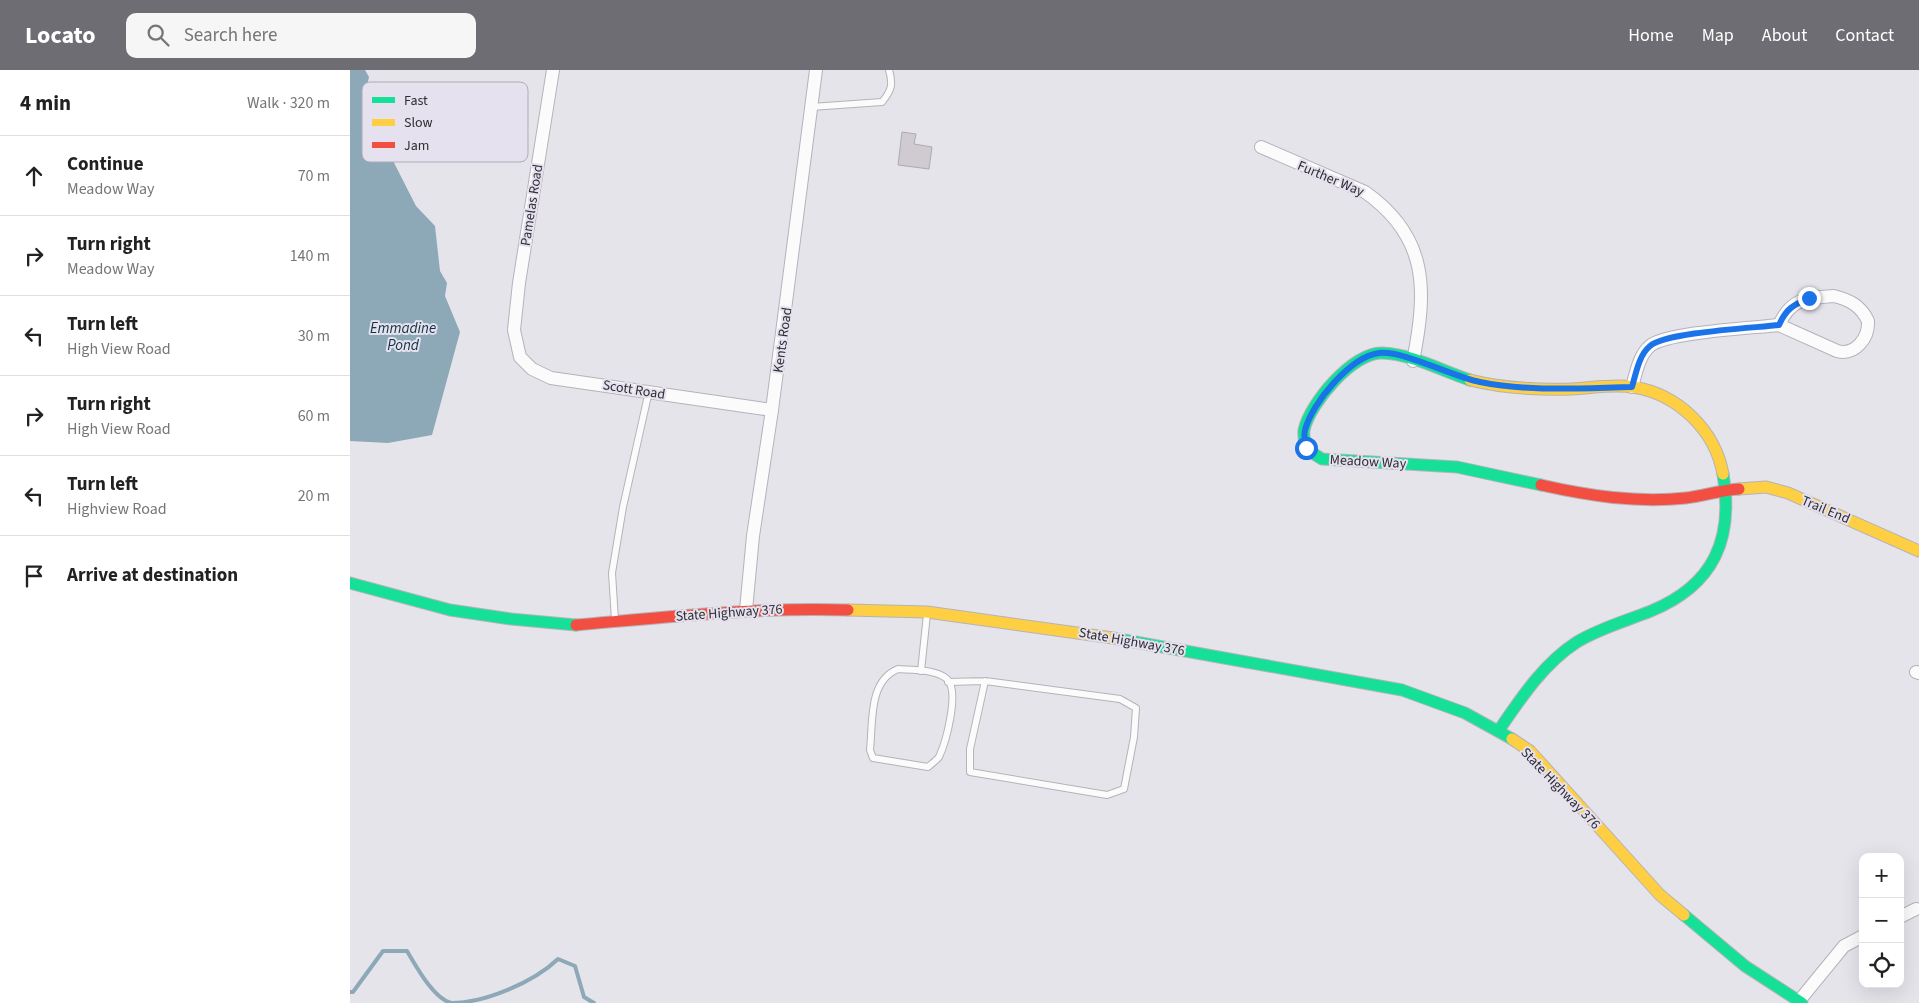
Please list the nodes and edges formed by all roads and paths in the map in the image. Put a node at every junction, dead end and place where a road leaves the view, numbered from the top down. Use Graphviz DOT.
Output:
graph roads {
  1 [pos="553,70"];
  2 [pos="816,70"];
  3 [pos="888,70"];
  4 [pos="811,107"];
  5 [pos="1261,147"];
  6 [pos="1779,325"];
  7 [pos="514,340"];
  8 [pos="1413,360"];
  9 [pos="1632,387"];
  10 [pos="648,391"];
  11 [pos="772,410"];
  12 [pos="1727,490"];
  13 [pos="1919,551"];
  14 [pos="350,583"];
  15 [pos="746,610"];
  16 [pos="927,612"];
  17 [pos="616,621"];
  18 [pos="921,671"];
  19 [pos="985,681"];
  20 [pos="948,682"];
  21 [pos="1499,730"];
  22 [pos="1916,909"];
  23 [pos="1904,915"];
  24 [pos="1859,938"];
  25 [pos="1800,1002"];
  1 -- 7 [label="street, Pamelas Road"];
  2 -- 4 [label="street, Kents Road"];
  3 -- 4 [label="lane"];
  4 -- 11 [label="street, Kents Road"];
  5 -- 8 [label="street, Further Way"];
  6 -- 6 [label="street"];
  6 -- 9 [label="street"];
  7 -- 10 [label="street, Scott Road"];
  8 -- 9 [label="main road, Meadow Way"];
  8 -- 12 [label="main road, Meadow Way"];
  9 -- 12 [label="main road, Meadow Way"];
  10 -- 11 [label="street, Scott Road"];
  10 -- 17 [label="lane"];
  11 -- 15 [label="street, Kents Road"];
  12 -- 13 [label="main road, Trail End"];
  12 -- 21 [label="main road, Meadow Way"];
  14 -- 17 [label="main road, State Highway 376"];
  15 -- 16 [label="main road, State Highway 376"];
  15 -- 17 [label="main road, State Highway 376"];
  16 -- 18 [label="lane"];
  16 -- 21 [label="main road, State Highway 376"];
  18 -- 20 [label="lane"];
  18 -- 20 [label="lane"];
  19 -- 19 [label="lane"];
  19 -- 20 [label="lane"];
  21 -- 25 [label="main road, State Highway 376"];
  22 -- 23 [label="street"];
  24 -- 25 [label="street"];
}
